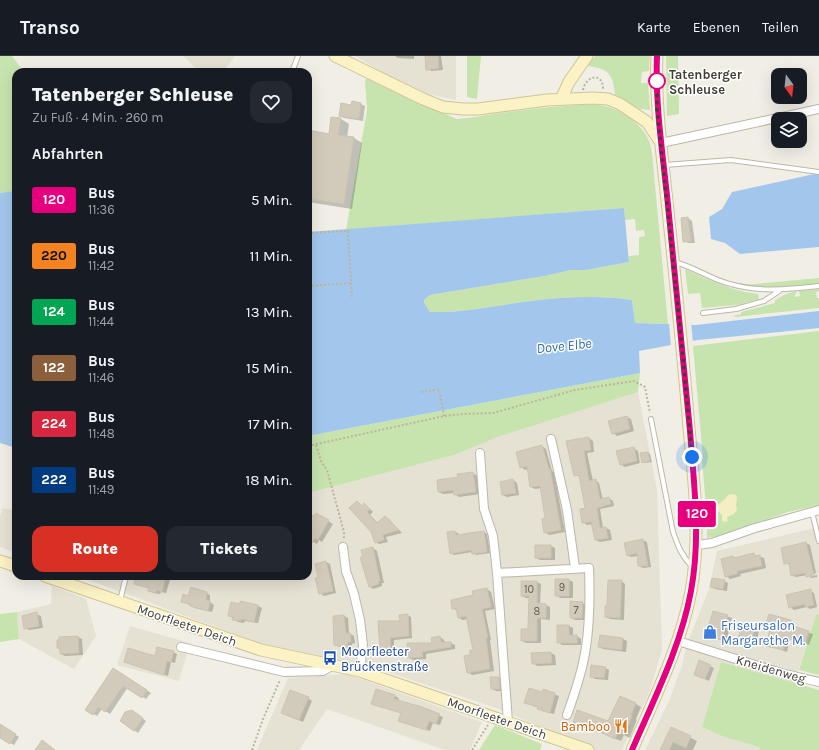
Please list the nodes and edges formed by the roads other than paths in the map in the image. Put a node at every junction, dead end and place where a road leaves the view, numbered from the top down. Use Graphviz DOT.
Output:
graph roads {
  1 [pos="298,56"];
  2 [pos="335,56"];
  3 [pos="587,56"];
  4 [pos="657,56"];
  5 [pos="294,68"];
  6 [pos="562,99"];
  7 [pos="819,109"];
  8 [pos="661,143"];
  9 [pos="664,165"];
  10 [pos="819,172"];
  11 [pos="673,262"];
  12 [pos="819,286"];
  13 [pos="780,290"];
  14 [pos="703,313"];
  15 [pos="652,419"];
  16 [pos="551,439"];
  17 [pos="480,453"];
  18 [pos="816,511"];
  19 [pos="819,541"];
  20 [pos="697,545"];
  21 [pos="343,546"];
  22 [pos="0,561"];
  23 [pos="12,565"];
  24 [pos="575,568"];
  25 [pos="695,569"];
  26 [pos="497,573"];
  27 [pos="57,580"];
  28 [pos="125,580"];
  29 [pos="120,602"];
  30 [pos="678,641"];
  31 [pos="181,647"];
  32 [pos="332,666"];
  33 [pos="360,671"];
  34 [pos="819,682"];
  35 [pos="568,715"];
  36 [pos="508,722"];
  37 [pos="588,750"];
  38 [pos="632,750"];
  1 -- 5 [label="lane"];
  2 -- 6 [label="street"];
  3 -- 6 [label="street"];
  4 -- 8 [label="street"];
  6 -- 8 [label="street"];
  7 -- 8 [label="street"];
  8 -- 9 [label="street"];
  9 -- 10 [label="lane"];
  9 -- 11 [label="street"];
  11 -- 13 [label="lane"];
  11 -- 20 [label="street"];
  12 -- 13 [label="lane"];
  13 -- 14 [label="lane"];
  15 -- 25 [label="lane"];
  16 -- 24 [label="street"];
  17 -- 26 [label="street"];
  18 -- 19 [label="lane"];
  18 -- 20 [label="street"];
  20 -- 25 [label="street"];
  21 -- 33 [label="street"];
  22 -- 23 [label="street"];
  24 -- 26 [label="street"];
  24 -- 35 [label="street"];
  25 -- 30 [label="street"];
  26 -- 36 [label="street"];
  27 -- 29 [label="street, Moorfleeter Deich"];
  28 -- 29 [label="lane"];
  29 -- 32 [label="street, Moorfleeter Deich"];
  30 -- 34 [label="street, Kneidenweg"];
  30 -- 38 [label="street"];
  31 -- 32 [label="street, Moorfleeter Deich"];
  32 -- 33 [label="street, Moorfleeter Deich"];
  33 -- 36 [label="street, Moorfleeter Deich"];
  36 -- 37 [label="street, Moorfleeter Deich"];
}
